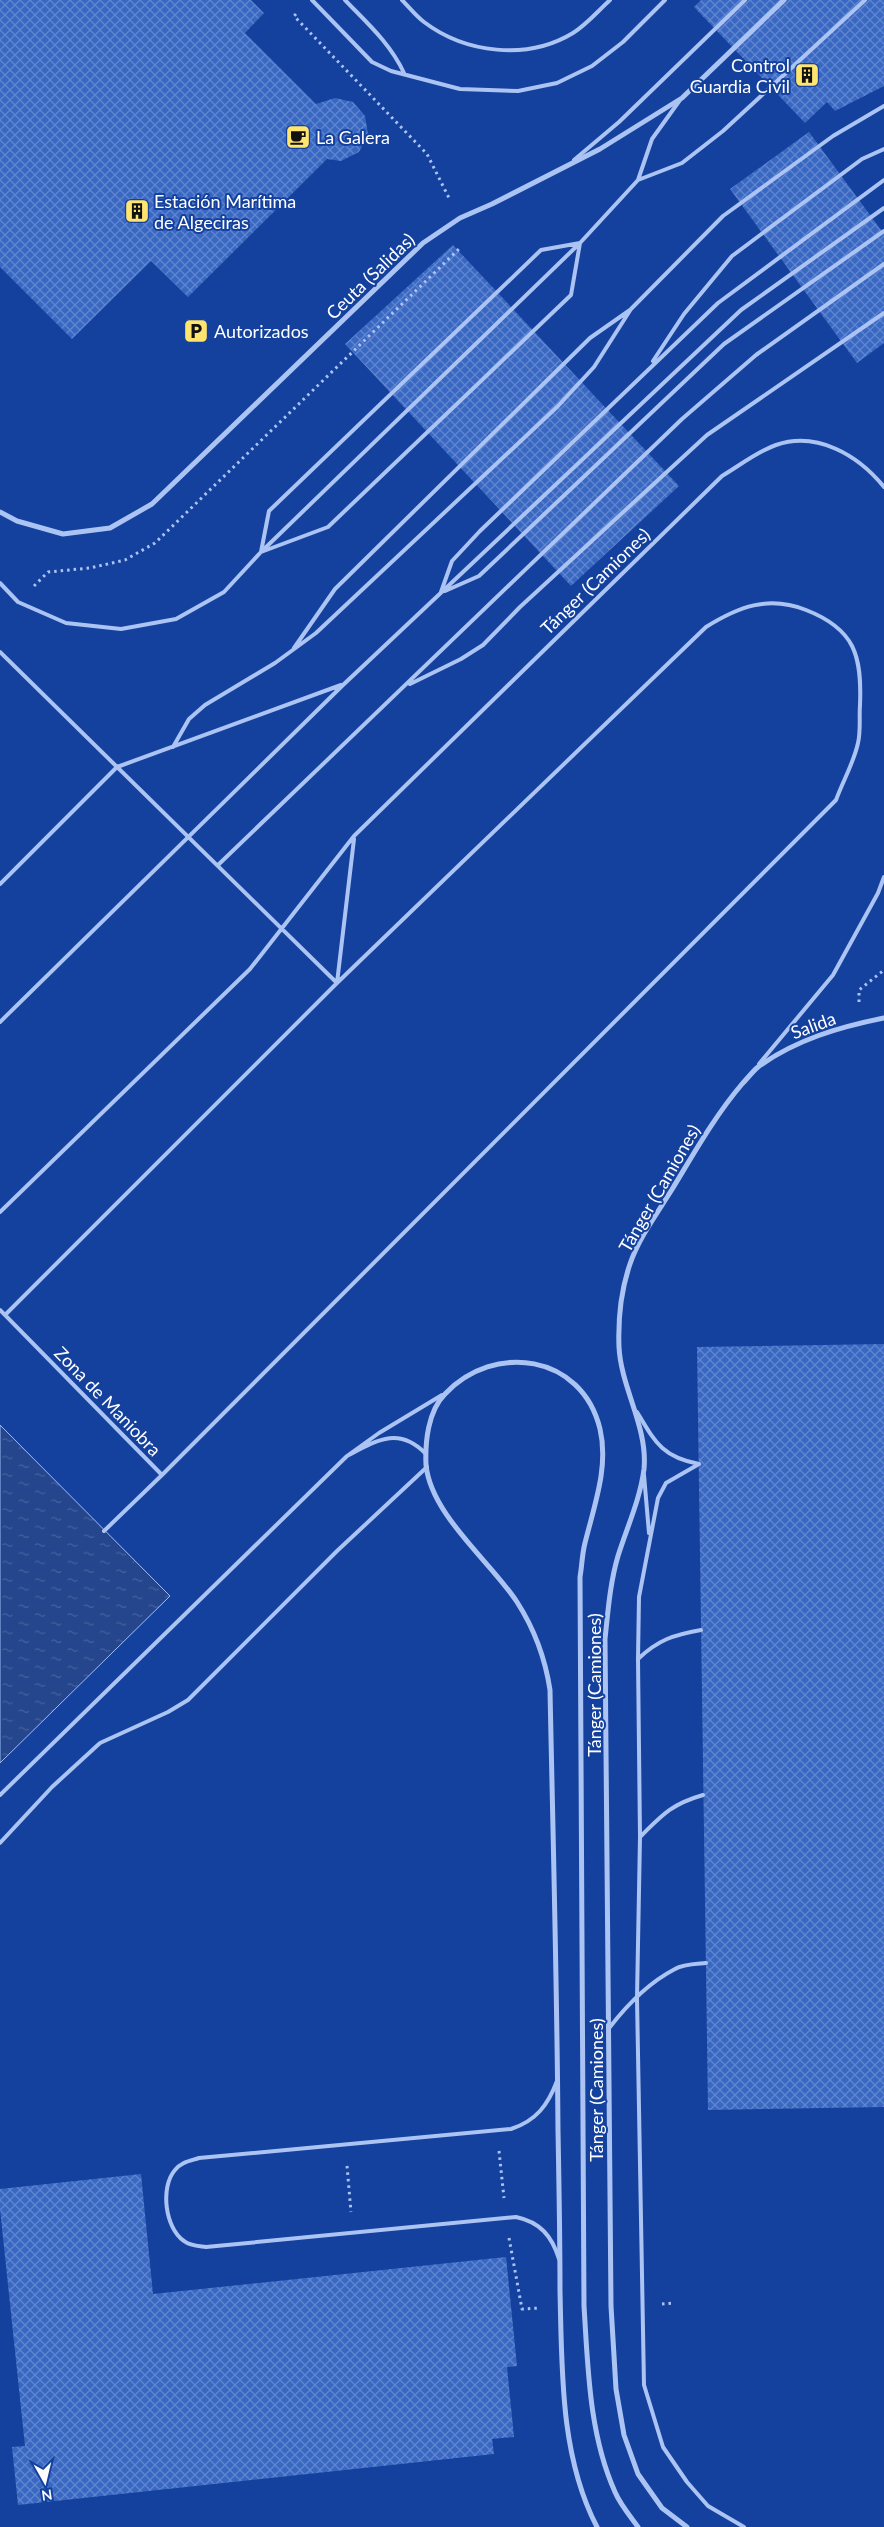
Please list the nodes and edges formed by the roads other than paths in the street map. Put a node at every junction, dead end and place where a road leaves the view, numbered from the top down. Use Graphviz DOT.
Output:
graph roads {
  1 [pos="312,0"];
  2 [pos="345,0"];
  3 [pos="402,0"];
  4 [pos="610,0"];
  5 [pos="665,0"];
  6 [pos="745,0"];
  7 [pos="784,0"];
  8 [pos="865,0"];
  9 [pos="404,73"];
  10 [pos="682,98"];
  11 [pos="884,106"];
  12 [pos="884,149"];
  13 [pos="565,168"];
  14 [pos="638,180"];
  15 [pos="884,180"];
  16 [pos="884,208"];
  17 [pos="884,231"];
  18 [pos="580,244"];
  19 [pos="884,264"];
  20 [pos="631,309"];
  21 [pos="884,313"];
  22 [pos="649,367"];
  23 [pos="884,487"];
  24 [pos="0,512"];
  25 [pos="261,552"];
  26 [pos="0,583"];
  27 [pos="440,593"];
  28 [pos="293,650"];
  29 [pos="0,652"];
  30 [pos="343,685"];
  31 [pos="405,686"];
  32 [pos="173,747"];
  33 [pos="117,767"];
  34 [pos="354,836"];
  35 [pos="188,837"];
  36 [pos="218,865"];
  37 [pos="884,876"];
  38 [pos="0,884"];
  39 [pos="282,928"];
  40 [pos="337,982"];
  41 [pos="884,1018"];
  42 [pos="0,1022"];
  43 [pos="756,1068"];
  44 [pos="0,1212"];
  45 [pos="0,1310"];
  46 [pos="5,1314"];
  47 [pos="444,1394"];
  48 [pos="633,1406"];
  49 [pos="426,1455"];
  50 [pos="348,1456"];
  51 [pos="426,1467"];
  52 [pos="644,1468"];
  53 [pos="162,1475"];
  54 [pos="104,1530"];
  55 [pos="649,1538"];
  56 [pos="701,1630"];
  57 [pos="638,1659"];
  58 [pos="0,1795"];
  59 [pos="704,1795"];
  60 [pos="640,1837"];
  61 [pos="0,1843"];
  62 [pos="706,1962"];
  63 [pos="637,1998"];
  64 [pos="610,2027"];
  65 [pos="558,2079"];
  66 [pos="560,2263"];
  67 [pos="597,2527"];
  68 [pos="638,2527"];
  69 [pos="688,2527"];
  70 [pos="744,2527"];
  1 -- 9 [label="lane"];
  2 -- 9 [label="lane"];
  3 -- 4 [label="lane"];
  5 -- 9 [label="lane"];
  6 -- 13 [label="lane"];
  7 -- 10 [label="street"];
  8 -- 14 [label="lane"];
  10 -- 13 [label="street, Ceuta (Salidas)"];
  10 -- 14 [label="lane"];
  11 -- 20 [label="lane"];
  12 -- 22 [label="lane"];
  13 -- 24 [label="street, Ceuta (Salidas)"];
  14 -- 18 [label="lane"];
  15 -- 22 [label="lane"];
  16 -- 27 [label="lane"];
  17 -- 27 [label="lane"];
  18 -- 25 [label="lane"];
  18 -- 25 [label="lane"];
  18 -- 25 [label="lane"];
  19 -- 31 [label="lane"];
  20 -- 28 [label="lane"];
  20 -- 28 [label="lane"];
  21 -- 31 [label="lane"];
  22 -- 27 [label="lane"];
  23 -- 34 [label="lane, Tánger (Camiones)"];
  25 -- 26 [label="lane"];
  27 -- 30 [label="lane"];
  28 -- 32 [label="lane"];
  29 -- 33 [label="lane"];
  30 -- 32 [label="lane"];
  30 -- 35 [label="lane"];
  31 -- 36 [label="lane"];
  32 -- 33 [label="lane"];
  33 -- 35 [label="lane"];
  33 -- 38 [label="lane"];
  34 -- 39 [label="lane, Tánger (Camiones)"];
  34 -- 40 [label="lane"];
  35 -- 36 [label="lane"];
  35 -- 42 [label="lane"];
  36 -- 39 [label="lane"];
  37 -- 43 [label="lane, Tánger (Camiones)"];
  39 -- 40 [label="lane"];
  39 -- 44 [label="lane, Tánger (Camiones)"];
  40 -- 46 [label="lane"];
  40 -- 53 [label="lane"];
  41 -- 43 [label="street, Salida"];
  43 -- 48 [label="street, Tánger (Camiones)"];
  45 -- 46 [label="lane, Zona de Maniobra"];
  46 -- 53 [label="lane, Zona de Maniobra"];
  47 -- 49 [label="street"];
  47 -- 50 [label="lane"];
  47 -- 68 [label="street"];
  48 -- 52 [label="street, Tánger (Camiones)"];
  48 -- 55 [label="lane"];
  49 -- 50 [label="lane"];
  49 -- 51 [label="street"];
  50 -- 58 [label="lane"];
  51 -- 61 [label="lane"];
  51 -- 65 [label="street"];
  52 -- 55 [label="lane"];
  52 -- 64 [label="street, Tánger (Camiones)"];
  53 -- 54 [label="lane, Zona de Maniobra"];
  55 -- 57 [label="lane"];
  56 -- 57 [label="lane"];
  57 -- 60 [label="lane"];
  59 -- 60 [label="lane"];
  60 -- 63 [label="lane"];
  62 -- 63 [label="lane"];
  63 -- 64 [label="lane"];
  63 -- 70 [label="lane"];
  64 -- 69 [label="street, Tánger (Camiones)"];
  65 -- 66 [label="street"];
  65 -- 66 [label="lane"];
  66 -- 67 [label="street"];
}
